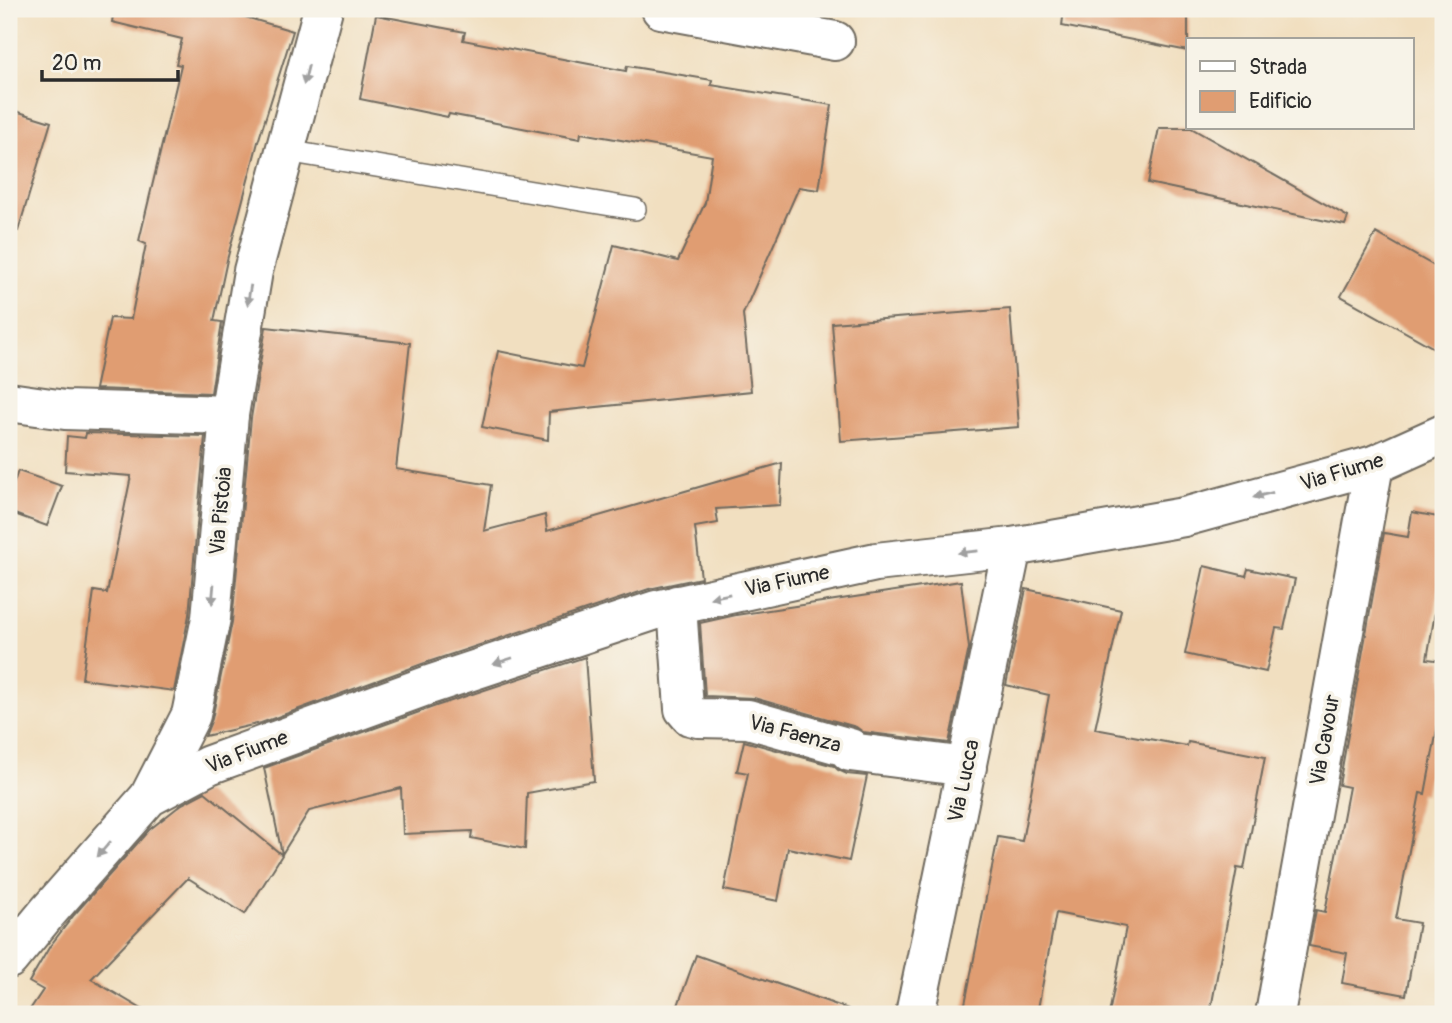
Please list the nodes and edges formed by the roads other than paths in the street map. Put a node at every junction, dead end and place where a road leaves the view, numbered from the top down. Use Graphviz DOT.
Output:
graph roads {
  1 [pos="323,9"];
  2 [pos="661,9"];
  3 [pos="835,41"];
  4 [pos="286,151"];
  5 [pos="635,209"];
  6 [pos="9,402"];
  7 [pos="229,415"];
  8 [pos="1443,434"];
  9 [pos="1374,465"];
  10 [pos="1013,547"];
  11 [pos="677,605"];
  12 [pos="967,767"];
  13 [pos="149,797"];
  14 [pos="9,959"];
  15 [pos="915,1014"];
  16 [pos="1275,1014"];
  1 -- 4 [label="street, Via Pistoia, one-way"];
  2 -- 3 [label="street"];
  4 -- 5 [label="lane"];
  4 -- 7 [label="street, Via Pistoia, one-way"];
  6 -- 7 [label="street"];
  7 -- 13 [label="street, Via Pistoia, one-way"];
  8 -- 9 [label="street, Via Fiume"];
  9 -- 10 [label="street, Via Fiume, one-way"];
  9 -- 16 [label="street, Via Cavour"];
  10 -- 11 [label="street, Via Fiume, one-way"];
  10 -- 12 [label="street, Via Lucca"];
  11 -- 12 [label="street, Via Faenza"];
  11 -- 13 [label="street, Via Fiume, one-way"];
  12 -- 15 [label="street, Via Lucca"];
  13 -- 14 [label="street, Via Pistoia, one-way"];
}
